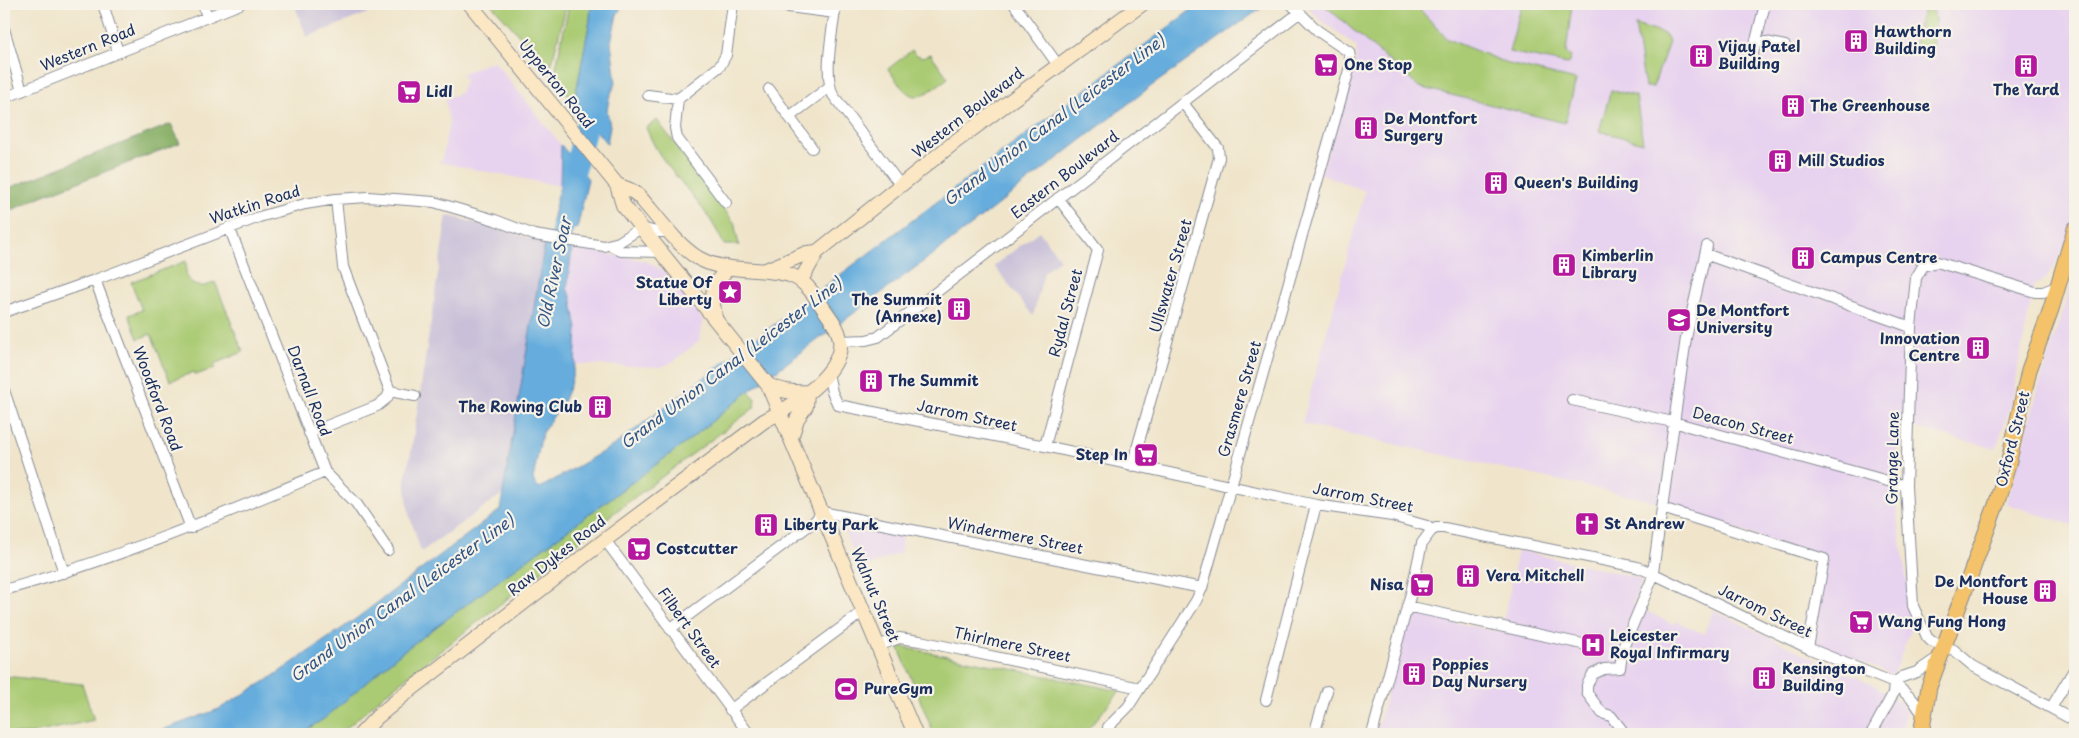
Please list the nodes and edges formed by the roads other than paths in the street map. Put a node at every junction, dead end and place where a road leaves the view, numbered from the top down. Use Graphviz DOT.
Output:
graph roads {
  1 [pos="103,4"];
  2 [pos="203,4"];
  3 [pos="240,4"];
  4 [pos="470,4"];
  5 [pos="733,4"];
  6 [pos="766,4"];
  7 [pos="1014,4"];
  8 [pos="1142,4"];
  9 [pos="1291,4"];
  10 [pos="1765,4"];
  11 [pos="836,8"];
  12 [pos="1300,13"];
  13 [pos="207,17"];
  14 [pos="4,29"];
  15 [pos="1756,40"];
  16 [pos="1784,46"];
  17 [pos="118,52"];
  18 [pos="1752,57"];
  19 [pos="1058,64"];
  20 [pos="829,87"];
  21 [pos="769,89"];
  22 [pos="22,91"];
  23 [pos="648,95"];
  24 [pos="4,98"];
  25 [pos="678,99"];
  26 [pos="1183,103"];
  27 [pos="790,117"];
  28 [pos="812,148"];
  29 [pos="617,185"];
  30 [pos="901,186"];
  31 [pos="1058,198"];
  32 [pos="336,199"];
  33 [pos="726,202"];
  34 [pos="230,227"];
  35 [pos="641,228"];
  36 [pos="2075,230"];
  37 [pos="669,232"];
  38 [pos="612,246"];
  39 [pos="662,252"];
  40 [pos="817,252"];
  41 [pos="1917,258"];
  42 [pos="1929,263"];
  43 [pos="728,268"];
  44 [pos="765,271"];
  45 [pos="95,280"];
  46 [pos="805,285"];
  47 [pos="2056,287"];
  48 [pos="4,312"];
  49 [pos="715,317"];
  50 [pos="1911,327"];
  51 [pos="840,341"];
  52 [pos="828,373"];
  53 [pos="766,383"];
  54 [pos="4,390"];
  55 [pos="390,391"];
  56 [pos="807,392"];
  57 [pos="415,396"];
  58 [pos="1572,400"];
  59 [pos="780,413"];
  60 [pos="1674,422"];
  61 [pos="309,432"];
  62 [pos="791,438"];
  63 [pos="1045,446"];
  64 [pos="1132,466"];
  65 [pos="325,472"];
  66 [pos="1231,486"];
  67 [pos="1906,486"];
  68 [pos="1316,505"];
  69 [pos="1662,508"];
  70 [pos="822,512"];
  71 [pos="191,528"];
  72 [pos="1431,531"];
  73 [pos="605,540"];
  74 [pos="388,550"];
  75 [pos="64,573"];
  76 [pos="1652,573"];
  77 [pos="1202,588"];
  78 [pos="4,590"];
  79 [pos="1407,606"];
  80 [pos="864,611"];
  81 [pos="670,629"];
  82 [pos="1586,644"];
  83 [pos="878,646"];
  84 [pos="1808,648"];
  85 [pos="1941,652"];
  86 [pos="2075,668"];
  87 [pos="1894,683"];
  88 [pos="1140,688"];
  89 [pos="1327,691"];
  90 [pos="1266,700"];
  91 [pos="2051,708"];
  92 [pos="730,710"];
  93 [pos="1924,716"];
  94 [pos="2075,721"];
  95 [pos="1108,727"];
  96 [pos="361,734"];
  97 [pos="749,734"];
  98 [pos="915,734"];
  99 [pos="1314,734"];
  100 [pos="1372,734"];
  101 [pos="1625,734"];
  102 [pos="1871,734"];
  103 [pos="1921,734"];
  1 -- 17 [label="street"];
  2 -- 13 [label="street"];
  3 -- 13 [label="street, Western Road"];
  4 -- 29 [label="street, Upperton Road"];
  5 -- 25 [label="street"];
  6 -- 11 [label="street"];
  7 -- 19 [label="street"];
  8 -- 19 [label="street, Western Boulevard"];
  9 -- 12 [label="street"];
  10 -- 15 [label="street"];
  11 -- 20 [label="street"];
  12 -- 26 [label="street, Eastern Boulevard"];
  12 -- 66 [label="street, Grasmere Street"];
  13 -- 17 [label="street, Western Road"];
  14 -- 22 [label="street"];
  15 -- 16 [label="street"];
  15 -- 18 [label="street"];
  17 -- 22 [label="street, Western Road"];
  19 -- 30 [label="street, Western Boulevard"];
  20 -- 27 [label="street"];
  20 -- 30 [label="street"];
  21 -- 27 [label="street"];
  22 -- 24 [label="street, Western Road"];
  23 -- 25 [label="street"];
  25 -- 33 [label="street"];
  26 -- 31 [label="street, Eastern Boulevard"];
  26 -- 64 [label="street, Ullswater Street"];
  27 -- 28 [label="street"];
  29 -- 35 [label="street, Upperton Road"];
  29 -- 37 [label="street, Upperton Road"];
  30 -- 40 [label="street, Western Boulevard"];
  31 -- 51 [label="street, Eastern Boulevard"];
  31 -- 63 [label="street, Rydal Street"];
  32 -- 34 [label="street, Watkin Road"];
  32 -- 38 [label="street, Watkin Road"];
  32 -- 55 [label="street"];
  34 -- 45 [label="street, Watkin Road"];
  34 -- 61 [label="street, Darnall Road"];
  35 -- 37 [label="street"];
  35 -- 38 [label="street"];
  35 -- 39 [label="street, Upperton Road"];
  36 -- 47 [label="main road, Oxford Street"];
  37 -- 43 [label="street, Upperton Road"];
  38 -- 39 [label="street, Watkin Road"];
  39 -- 49 [label="street, Upperton Road"];
  40 -- 44 [label="street, Western Boulevard"];
  40 -- 46 [label="street, Western Boulevard"];
  41 -- 42 [label="street"];
  42 -- 47 [label="street"];
  42 -- 50 [label="street, Grange Lane"];
  43 -- 44 [label="street, Upperton Road"];
  43 -- 49 [label="street"];
  44 -- 46 [label="street, Upperton Road"];
  45 -- 48 [label="street, Watkin Road"];
  45 -- 71 [label="street, Woodford Road"];
  46 -- 51 [label="street"];
  47 -- 85 [label="main road, Oxford Street"];
  49 -- 53 [label="street, Upperton Road"];
  50 -- 60 [label="street"];
  50 -- 67 [label="street, Grange Lane"];
  51 -- 52 [label="street"];
  52 -- 56 [label="street"];
  52 -- 63 [label="street, Jarrom Street"];
  53 -- 56 [label="street"];
  53 -- 59 [label="street, Upperton Road"];
  54 -- 75 [label="street"];
  55 -- 57 [label="street"];
  55 -- 61 [label="street"];
  56 -- 59 [label="street"];
  56 -- 62 [label="street"];
  58 -- 60 [label="street, Deacon Street"];
  59 -- 62 [label="street, Walnut Street"];
  59 -- 73 [label="street, Raw Dykes Road"];
  60 -- 67 [label="street, Deacon Street"];
  60 -- 69 [label="street"];
  61 -- 65 [label="street, Darnall Road"];
  62 -- 70 [label="street, Walnut Street"];
  63 -- 64 [label="street, Jarrom Street"];
  64 -- 66 [label="street, Jarrom Street"];
  65 -- 71 [label="street"];
  65 -- 74 [label="street, Darnall Road"];
  66 -- 68 [label="street, Jarrom Street"];
  66 -- 77 [label="street, Grasmere Street"];
  67 -- 85 [label="street, Grange Lane"];
  68 -- 72 [label="street, Jarrom Street"];
  68 -- 90 [label="street"];
  69 -- 76 [label="street"];
  69 -- 84 [label="street"];
  70 -- 77 [label="street, Windermere Street"];
  70 -- 80 [label="street, Walnut Street"];
  70 -- 81 [label="street"];
  71 -- 75 [label="street"];
  72 -- 76 [label="street, Jarrom Street"];
  72 -- 79 [label="street"];
  73 -- 81 [label="street, Filbert Street"];
  73 -- 96 [label="street, Raw Dykes Road"];
  75 -- 78 [label="street"];
  76 -- 84 [label="street, Jarrom Street"];
  76 -- 101 [label="street"];
  77 -- 88 [label="street, Grasmere Street"];
  79 -- 82 [label="street"];
  79 -- 100 [label="street"];
  80 -- 83 [label="street, Walnut Street"];
  80 -- 92 [label="street"];
  81 -- 92 [label="street, Filbert Street"];
  83 -- 88 [label="street, Thirlmere Street"];
  83 -- 98 [label="street, Walnut Street"];
  84 -- 87 [label="street, Jarrom Street"];
  85 -- 87 [label="street"];
  85 -- 91 [label="street, Grange Lane"];
  85 -- 93 [label="main road, Oxford Street"];
  86 -- 91 [label="street"];
  87 -- 93 [label="street, Jarrom Street"];
  87 -- 102 [label="street"];
  88 -- 95 [label="street, Grasmere Street"];
  89 -- 99 [label="street"];
  91 -- 94 [label="street, Grange Lane"];
  92 -- 97 [label="street, Filbert Street"];
  93 -- 103 [label="main road, Oxford Street"];
}
